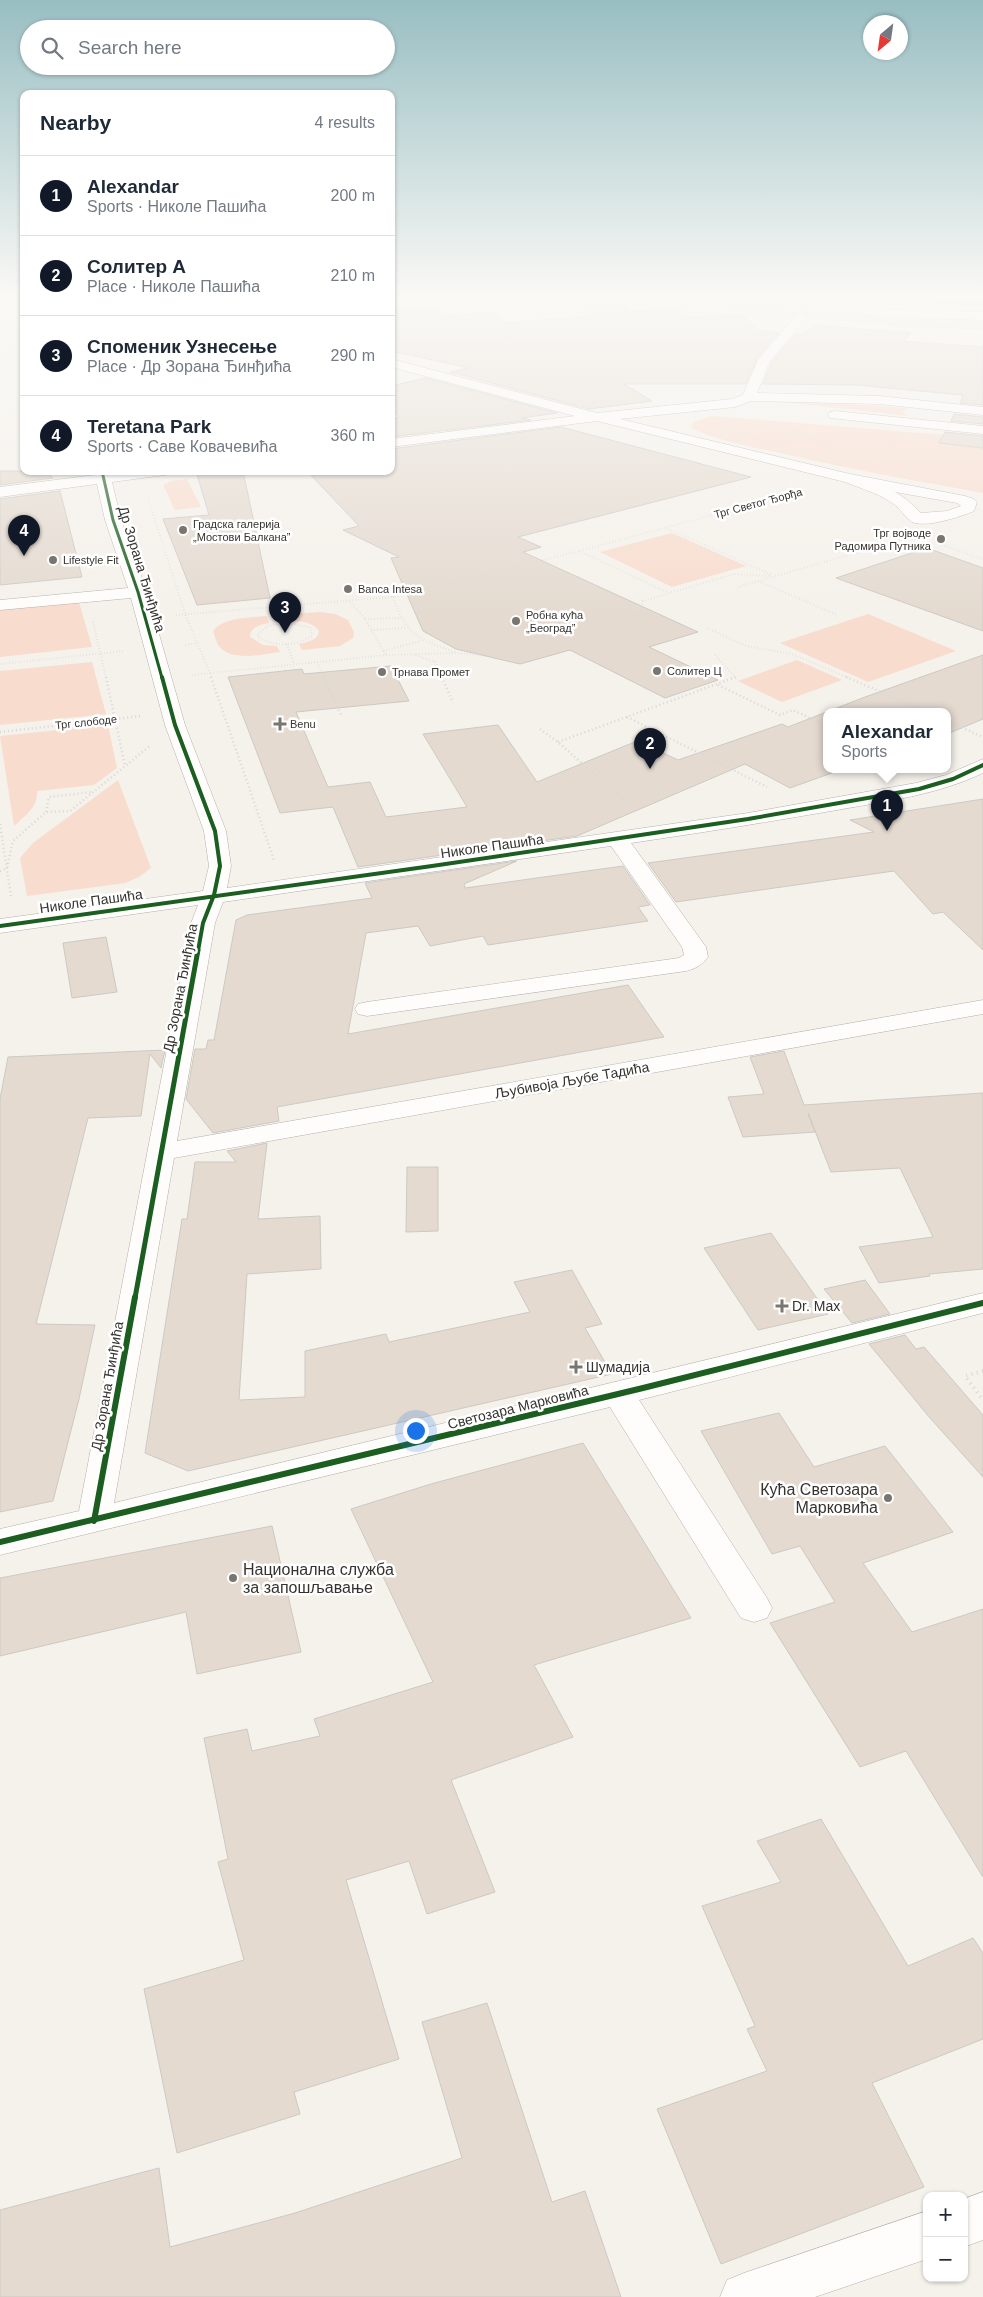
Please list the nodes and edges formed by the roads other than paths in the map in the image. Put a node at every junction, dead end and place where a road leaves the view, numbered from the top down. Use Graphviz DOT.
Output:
graph roads {
  1 [pos="537,401"];
  2 [pos="739,401"];
  3 [pos="890,401"];
  4 [pos="735,403"];
  5 [pos="678,409"];
  6 [pos="983,411"];
  7 [pos="598,417"];
  8 [pos="983,430"];
  9 [pos="676,438"];
  10 [pos="395,442"];
  11 [pos="138,475"];
  12 [pos="850,479"];
  13 [pos="105,480"];
  14 [pos="0,492"];
  15 [pos="138,592"];
  16 [pos="0,605"];
  17 [pos="983,765"];
  18 [pos="617,839"];
  19 [pos="214,895"];
  20 [pos="8,925"];
  21 [pos="983,1007"];
  22 [pos="367,1009"];
  23 [pos="162,1152"];
  24 [pos="983,1303"];
  25 [pos="618,1394"];
  26 [pos="94,1521"];
  27 [pos="0,1542"];
  28 [pos="754,1608"];
  29 [pos="983,2216"];
  30 [pos="968,2222"];
  31 [pos="923,2236"];
  32 [pos="744,2297"];
  1 -- 7 [label="street"];
  2 -- 4 [label="street"];
  3 -- 6 [label="street"];
  4 -- 5 [label="street"];
  4 -- 8 [label="street"];
  5 -- 7 [label="street"];
  5 -- 9 [label="street"];
  7 -- 9 [label="street"];
  7 -- 10 [label="street"];
  9 -- 12 [label="street"];
  11 -- 13 [label="street"];
  12 -- 12 [label="street"];
  13 -- 14 [label="street"];
  13 -- 15 [label="street, Др Зорана Ђинђића"];
  15 -- 16 [label="street"];
  15 -- 19 [label="street, Др Зорана Ђинђића"];
  17 -- 18 [label="street, Николе Пашића"];
  18 -- 19 [label="street, Николе Пашића"];
  18 -- 22 [label="street"];
  19 -- 20 [label="street, Николе Пашића"];
  19 -- 23 [label="street, Др Зорана Ђинђића"];
  21 -- 23 [label="street, Љубивоја Љубе Тадића"];
  23 -- 26 [label="street, Др Зорана Ђинђића"];
  24 -- 25 [label="street, Светозара Марковића"];
  25 -- 26 [label="street, Светозара Марковића"];
  25 -- 28 [label="street"];
  26 -- 27 [label="street, Светозара Марковића"];
  29 -- 30 [label="street"];
  31 -- 32 [label="street"];
}
